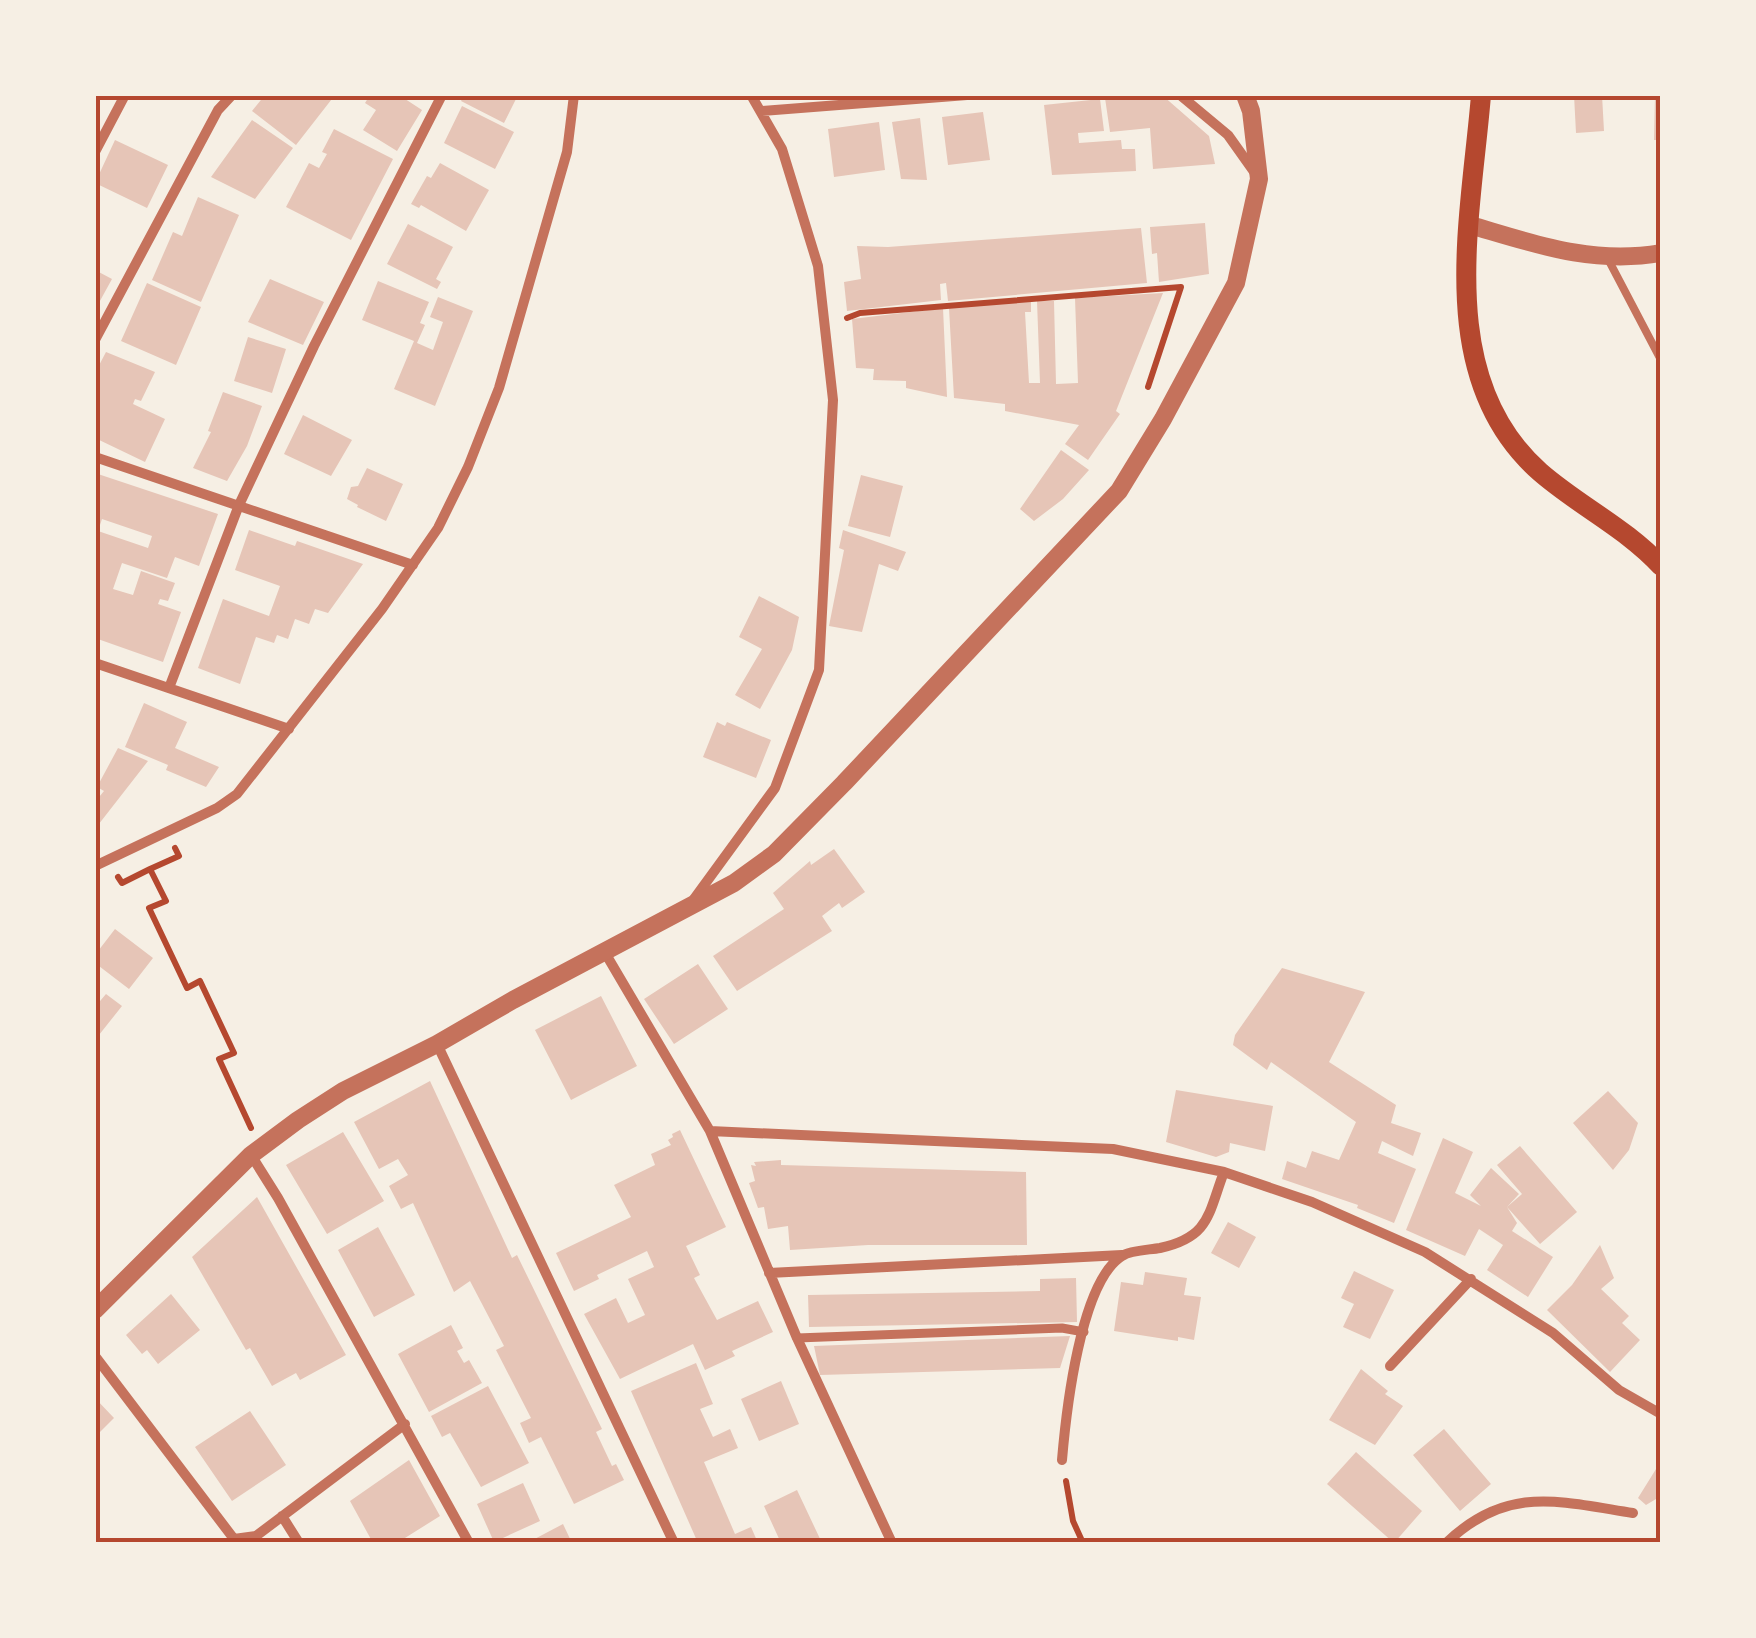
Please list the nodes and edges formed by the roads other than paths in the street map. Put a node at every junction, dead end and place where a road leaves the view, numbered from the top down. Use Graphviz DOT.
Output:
graph roads {
  1 [pos="125,95"];
  2 [pos="232,95"];
  3 [pos="442,95"];
  4 [pos="574,95"];
  5 [pos="751,95"];
  6 [pos="967,95"];
  7 [pos="1180,95"];
  8 [pos="1245,95"];
  9 [pos="1481,95"];
  10 [pos="762,111"];
  11 [pos="95,152"];
  12 [pos="1260,179"];
  13 [pos="1470,224"];
  14 [pos="1661,254"];
  15 [pos="1608,258"];
  16 [pos="95,340"];
  17 [pos="1661,360"];
  18 [pos="95,457"];
  19 [pos="239,505"];
  20 [pos="413,566"];
  21 [pos="1661,566"];
  22 [pos="95,663"];
  23 [pos="168,688"];
  24 [pos="289,729"];
  25 [pos="96,863"];
  26 [pos="690,904"];
  27 [pos="604,951"];
  28 [pos="437,1044"];
  29 [pos="710,1132"];
  30 [pos="256,1151"];
  31 [pos="1224,1172"];
  32 [pos="1122,1256"];
  33 [pos="770,1273"];
  34 [pos="1471,1279"];
  35 [pos="95,1310"];
  36 [pos="1084,1332"];
  37 [pos="797,1338"];
  38 [pos="95,1356"];
  39 [pos="1390,1366"];
  40 [pos="1661,1414"];
  41 [pos="405,1424"];
  42 [pos="1062,1460"];
  43 [pos="1633,1513"];
  44 [pos="282,1516"];
  45 [pos="298,1543"];
  46 [pos="469,1543"];
  47 [pos="674,1543"];
  48 [pos="892,1543"];
  49 [pos="1446,1543"];
  1 -- 11 [label="street"];
  2 -- 16 [label="street"];
  3 -- 19 [label="street"];
  4 -- 20 [label="street"];
  5 -- 10 [label="street"];
  6 -- 10 [label="street"];
  7 -- 12 [label="street"];
  8 -- 12 [label="street"];
  9 -- 13 [label="main road"];
  10 -- 26 [label="street"];
  12 -- 26 [label="street"];
  13 -- 15 [label="street"];
  13 -- 21 [label="main road"];
  14 -- 15 [label="street"];
  15 -- 17 [label="lane"];
  18 -- 19 [label="street"];
  19 -- 20 [label="street"];
  19 -- 23 [label="street"];
  20 -- 24 [label="street"];
  22 -- 23 [label="street"];
  23 -- 24 [label="street"];
  24 -- 25 [label="street"];
  26 -- 27 [label="street"];
  27 -- 28 [label="street"];
  27 -- 29 [label="street"];
  28 -- 30 [label="street"];
  28 -- 47 [label="street"];
  29 -- 31 [label="street"];
  29 -- 33 [label="street"];
  30 -- 35 [label="street"];
  30 -- 41 [label="street"];
  31 -- 32 [label="street"];
  31 -- 34 [label="street"];
  32 -- 33 [label="street"];
  32 -- 36 [label="street"];
  33 -- 37 [label="street"];
  34 -- 39 [label="street"];
  34 -- 40 [label="street"];
  36 -- 37 [label="street"];
  36 -- 42 [label="street"];
  37 -- 48 [label="street"];
  38 -- 44 [label="street"];
  41 -- 44 [label="street"];
  41 -- 46 [label="street"];
  43 -- 49 [label="street"];
  44 -- 45 [label="street"];
}
